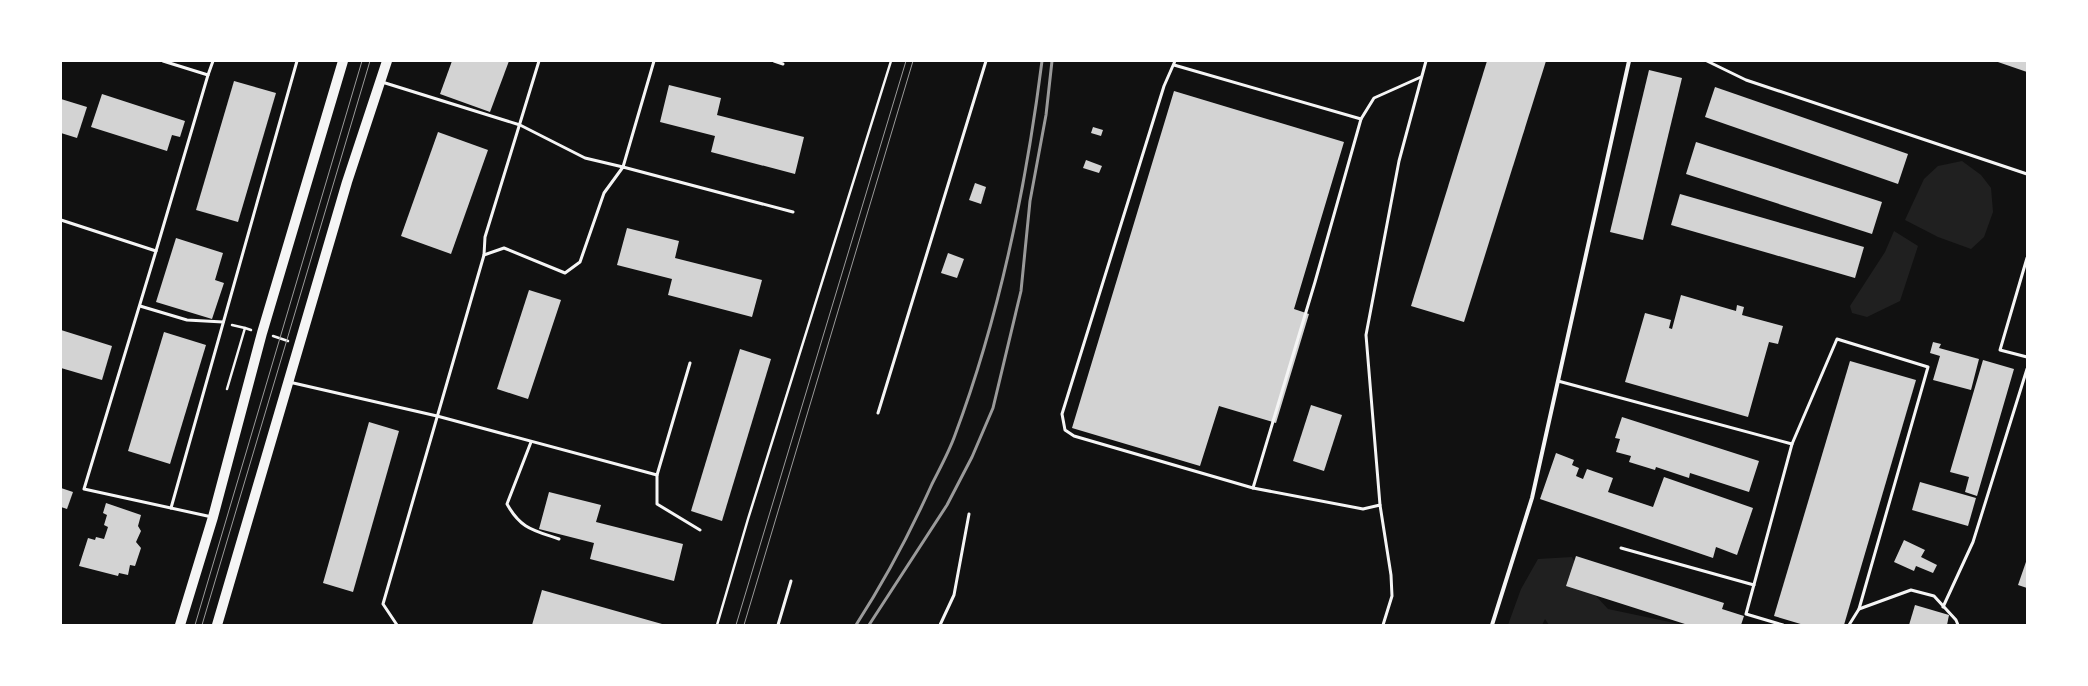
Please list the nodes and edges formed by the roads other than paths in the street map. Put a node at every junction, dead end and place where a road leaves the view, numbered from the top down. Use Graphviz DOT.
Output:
graph roads {
  1 [pos="163,61"];
  2 [pos="212,61"];
  3 [pos="297,61"];
  4 [pos="343,61"];
  5 [pos="387,61"];
  6 [pos="539,61"];
  7 [pos="654,61"];
  8 [pos="774,61"];
  9 [pos="986,61"];
  10 [pos="1426,61"];
  11 [pos="1629,61"];
  12 [pos="1707,61"];
  13 [pos="1174,63"];
  14 [pos="783,64"];
  15 [pos="208,75"];
  16 [pos="1421,77"];
  17 [pos="380,81"];
  18 [pos="1361,119"];
  19 [pos="520,125"];
  20 [pos="622,167"];
  21 [pos="2027,174"];
  22 [pos="793,212"];
  23 [pos="61,220"];
  24 [pos="156,251"];
  25 [pos="484,255"];
  26 [pos="2027,258"];
  27 [pos="140,306"];
  28 [pos="223,322"];
  29 [pos="2027,357"];
  30 [pos="690,363"];
  31 [pos="2027,369"];
  32 [pos="1558,381"];
  33 [pos="288,382"];
  34 [pos="878,413"];
  35 [pos="437,416"];
  36 [pos="531,442"];
  37 [pos="1792,444"];
  38 [pos="657,475"];
  39 [pos="1253,488"];
  40 [pos="1380,505"];
  41 [pos="171,508"];
  42 [pos="969,514"];
  43 [pos="213,517"];
  44 [pos="700,530"];
  45 [pos="559,539"];
  46 [pos="1620,548"];
  47 [pos="791,581"];
  48 [pos="1754,585"];
  49 [pos="1943,607"];
  50 [pos="1859,609"];
  51 [pos="180,625"];
  52 [pos="217,625"];
  53 [pos="397,625"];
  54 [pos="778,625"];
  55 [pos="940,625"];
  56 [pos="1383,625"];
  57 [pos="1492,625"];
  58 [pos="1783,625"];
  59 [pos="1849,625"];
  60 [pos="1958,625"];
  1 -- 15 [label="lane"];
  2 -- 15 [label="lane"];
  3 -- 28 [label="lane"];
  4 -- 43 [label="main road"];
  5 -- 17 [label="main road"];
  6 -- 19 [label="lane"];
  7 -- 20 [label="lane"];
  8 -- 14 [label="lane"];
  9 -- 34 [label="lane"];
  10 -- 16 [label="lane"];
  11 -- 32 [label="street"];
  12 -- 21 [label="lane"];
  13 -- 18 [label="lane"];
  13 -- 39 [label="lane"];
  15 -- 24 [label="lane"];
  16 -- 18 [label="lane"];
  16 -- 40 [label="lane"];
  17 -- 19 [label="lane"];
  17 -- 33 [label="main road"];
  18 -- 39 [label="lane"];
  19 -- 20 [label="lane"];
  19 -- 25 [label="lane"];
  20 -- 22 [label="lane"];
  20 -- 25 [label="lane"];
  23 -- 24 [label="lane"];
  24 -- 27 [label="lane"];
  25 -- 35 [label="lane"];
  26 -- 29 [label="lane"];
  27 -- 28 [label="lane"];
  27 -- 41 [label="lane"];
  28 -- 41 [label="lane"];
  30 -- 38 [label="lane"];
  31 -- 49 [label="lane"];
  32 -- 37 [label="lane"];
  32 -- 57 [label="street"];
  33 -- 35 [label="lane"];
  33 -- 52 [label="main road"];
  35 -- 36 [label="lane"];
  35 -- 53 [label="lane"];
  36 -- 38 [label="lane"];
  36 -- 45 [label="lane"];
  37 -- 48 [label="lane"];
  37 -- 50 [label="lane"];
  38 -- 44 [label="lane"];
  39 -- 40 [label="lane"];
  40 -- 56 [label="lane"];
  41 -- 43 [label="lane"];
  42 -- 55 [label="lane"];
  43 -- 51 [label="main road"];
  46 -- 48 [label="lane"];
  47 -- 54 [label="lane"];
  48 -- 58 [label="lane"];
  49 -- 50 [label="lane"];
  49 -- 60 [label="lane"];
  50 -- 59 [label="lane"];
}
